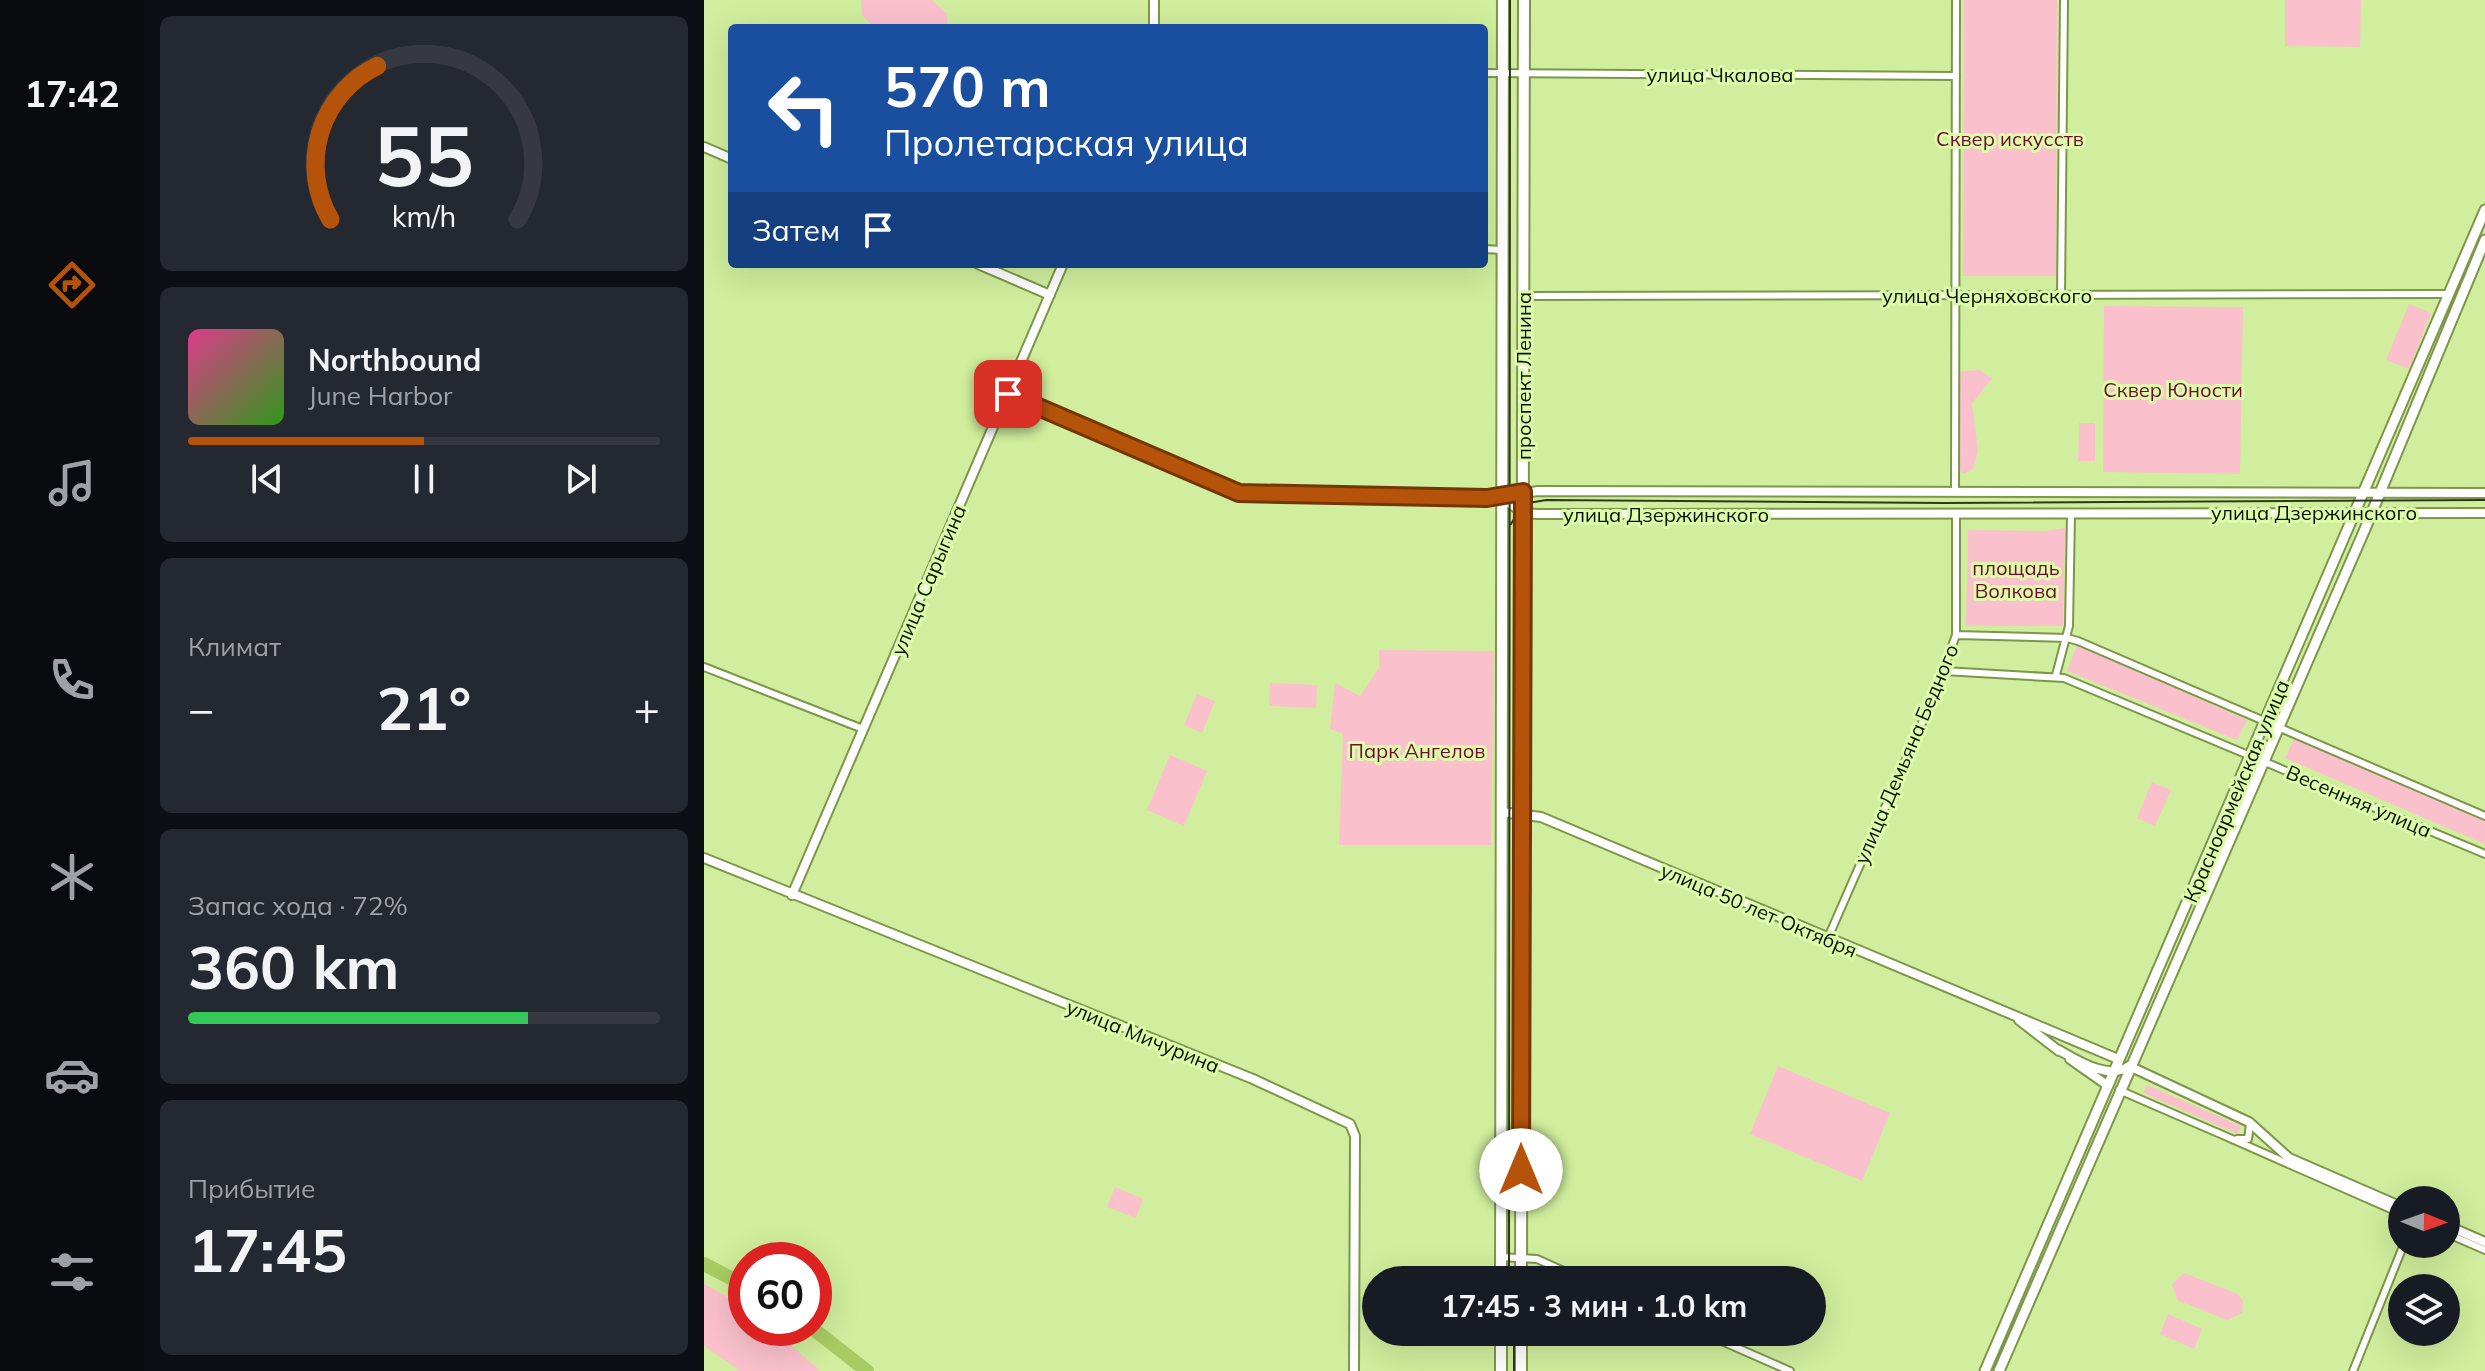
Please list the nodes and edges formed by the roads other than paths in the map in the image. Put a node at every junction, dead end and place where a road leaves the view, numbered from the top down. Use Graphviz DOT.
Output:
graph roads {
  1 [pos="1154,0"];
  2 [pos="1503,0"];
  3 [pos="1524,0"];
  4 [pos="1956,0"];
  5 [pos="2064,0"];
  6 [pos="1154,24"];
  7 [pos="1488,73"];
  8 [pos="1503,74"];
  9 [pos="1524,74"];
  10 [pos="1956,76"];
  11 [pos="704,147"];
  12 [pos="728,157"];
  13 [pos="2485,210"];
  14 [pos="2485,240"];
  15 [pos="1488,249"];
  16 [pos="1502,250"];
  17 [pos="987,268"];
  18 [pos="1061,268"];
  19 [pos="2450,294"];
  20 [pos="1050,295"];
  21 [pos="1955,295"];
  22 [pos="2061,295"];
  23 [pos="1523,296"];
  24 [pos="1008,394"];
  25 [pos="1955,491"];
  26 [pos="1523,492"];
  27 [pos="2365,492"];
  28 [pos="2379,493"];
  29 [pos="2485,493"];
  30 [pos="1501,497"];
  31 [pos="1523,513"];
  32 [pos="2357,513"];
  33 [pos="2371,513"];
  34 [pos="2485,513"];
  35 [pos="1956,514"];
  36 [pos="2071,514"];
  37 [pos="1956,635"];
  38 [pos="2067,638"];
  39 [pos="704,667"];
  40 [pos="1944,671"];
  41 [pos="2056,675"];
  42 [pos="2266,722"];
  43 [pos="2278,727"];
  44 [pos="863,729"];
  45 [pos="2252,755"];
  46 [pos="2264,759"];
  47 [pos="1501,812"];
  48 [pos="1521,813"];
  49 [pos="2485,816"];
  50 [pos="2485,854"];
  51 [pos="704,858"];
  52 [pos="792,895"];
  53 [pos="1827,940"];
  54 [pos="2015,1018"];
  55 [pos="2057,1049"];
  56 [pos="2118,1059"];
  57 [pos="2129,1066"];
  58 [pos="2113,1072"];
  59 [pos="2107,1085"];
  60 [pos="2119,1090"];
  61 [pos="2249,1122"];
  62 [pos="2216,1132"];
  63 [pos="2388,1201"];
  64 [pos="2388,1208"];
  65 [pos="2460,1231"];
  66 [pos="2460,1239"];
  67 [pos="2485,1242"];
  68 [pos="2485,1250"];
  69 [pos="1501,1257"];
  70 [pos="1521,1258"];
  71 [pos="2398,1258"];
  72 [pos="1501,1266"];
  73 [pos="1521,1266"];
  74 [pos="1553,1266"];
  75 [pos="1501,1346"];
  76 [pos="1521,1346"];
  77 [pos="1733,1346"];
  78 [pos="1354,1371"];
  79 [pos="1501,1371"];
  80 [pos="1521,1371"];
  81 [pos="1790,1371"];
  82 [pos="1985,1371"];
  83 [pos="1999,1371"];
  84 [pos="2353,1371"];
  1 -- 6 [label="street"];
  2 -- 8 [label="main road, проспект Ленина"];
  3 -- 9 [label="main road, проспект Ленина"];
  4 -- 10 [label="street"];
  5 -- 22 [label="street"];
  7 -- 8 [label="street, улица Чкалова"];
  8 -- 9 [label="street, улица Чкалова"];
  8 -- 16 [label="main road, проспект Ленина"];
  9 -- 10 [label="street, улица Чкалова"];
  9 -- 23 [label="main road, проспект Ленина"];
  10 -- 21 [label="street"];
  11 -- 12 [label="street"];
  13 -- 19 [label="main road, Красноармейская улица"];
  14 -- 28 [label="main road, Красноармейская улица"];
  15 -- 16 [label="street"];
  16 -- 30 [label="main road, проспект Ленина"];
  17 -- 20 [label="street"];
  18 -- 20 [label="street, улица Сарыгина"];
  19 -- 22 [label="street, улица Черняховского"];
  19 -- 27 [label="main road, Красноармейская улица"];
  20 -- 24 [label="street, улица Сарыгина"];
  21 -- 22 [label="street, улица Черняховского"];
  21 -- 23 [label="street, улица Черняховского"];
  21 -- 25 [label="street"];
  23 -- 26 [label="main road, проспект Ленина"];
  24 -- 30 [label="street, улица Дзержинского"];
  24 -- 44 [label="street, улица Сарыгина"];
  25 -- 26 [label="street, улица Дзержинского"];
  25 -- 27 [label="street, улица Дзержинского"];
  26 -- 30 [label="street, улица Дзержинского"];
  26 -- 31 [label="main road, проспект Ленина"];
  27 -- 28 [label="street, улица Дзержинского"];
  27 -- 32 [label="main road, Красноармейская улица"];
  28 -- 29 [label="street, улица Дзержинского"];
  28 -- 33 [label="main road, Красноармейская улица"];
  30 -- 31 [label="street"];
  30 -- 47 [label="main road, проспект Ленина"];
  31 -- 35 [label="street, улица Дзержинского"];
  31 -- 48 [label="main road, проспект Ленина"];
  32 -- 33 [label="street, улица Дзержинского"];
  32 -- 36 [label="street, улица Дзержинского"];
  32 -- 42 [label="main road, Красноармейская улица"];
  33 -- 34 [label="street, улица Дзержинского"];
  33 -- 43 [label="main road, Красноармейская улица"];
  35 -- 36 [label="street, улица Дзержинского"];
  35 -- 37 [label="street, улица Демьяна Бедного"];
  36 -- 38 [label="street"];
  37 -- 38 [label="street, Весенняя улица"];
  37 -- 40 [label="street, улица Демьяна Бедного"];
  38 -- 41 [label="street"];
  38 -- 42 [label="street, Весенняя улица"];
  39 -- 44 [label="street"];
  40 -- 41 [label="street, Весенняя улица"];
  40 -- 53 [label="street, улица Демьяна Бедного"];
  41 -- 45 [label="street, Весенняя улица"];
  42 -- 43 [label="street, Весенняя улица"];
  42 -- 45 [label="main road, Красноармейская улица"];
  43 -- 46 [label="main road, Красноармейская улица"];
  43 -- 49 [label="street, Весенняя улица"];
  44 -- 52 [label="street, улица Сарыгина"];
  45 -- 46 [label="street, Весенняя улица"];
  45 -- 56 [label="main road, Красноармейская улица"];
  46 -- 50 [label="street, Весенняя улица"];
  46 -- 57 [label="main road, Красноармейская улица"];
  47 -- 48 [label="street, улица 50 лет Октября"];
  47 -- 69 [label="main road, проспект Ленина"];
  48 -- 53 [label="street, улица 50 лет Октября"];
  48 -- 70 [label="main road, проспект Ленина"];
  51 -- 52 [label="street, улица Мичурина"];
  52 -- 78 [label="street, улица Мичурина"];
  53 -- 54 [label="street, улица 50 лет Октября"];
  54 -- 55 [label="street, улица 50 лет Октября"];
  54 -- 56 [label="street, улица 50 лет Октября"];
  55 -- 58 [label="street"];
  55 -- 59 [label="street, улица 50 лет Октября"];
  56 -- 57 [label="main road, улица 50 лет Октября"];
  56 -- 58 [label="main road, Красноармейская улица"];
  57 -- 58 [label="street"];
  57 -- 60 [label="main road, Красноармейская улица"];
  57 -- 61 [label="street, улица 50 лет Октября"];
  58 -- 59 [label="main road, Красноармейская улица"];
  59 -- 60 [label="main road, улица 50 лет Октября"];
  59 -- 82 [label="main road, Красноармейская улица"];
  60 -- 62 [label="street, улица 50 лет Октября"];
  60 -- 83 [label="main road, Красноармейская улица"];
  61 -- 62 [label="street, улица 50 лет Октября"];
  61 -- 63 [label="street, улица 50 лет Октября"];
  62 -- 64 [label="street, улица 50 лет Октября"];
  65 -- 67 [label="street"];
  66 -- 68 [label="street"];
  69 -- 70 [label="street"];
  69 -- 72 [label="main road, проспект Ленина"];
  70 -- 73 [label="main road, проспект Ленина"];
  70 -- 74 [label="street"];
  71 -- 84 [label="street"];
  75 -- 79 [label="main road"];
  76 -- 80 [label="main road"];
  77 -- 81 [label="street"];
}
